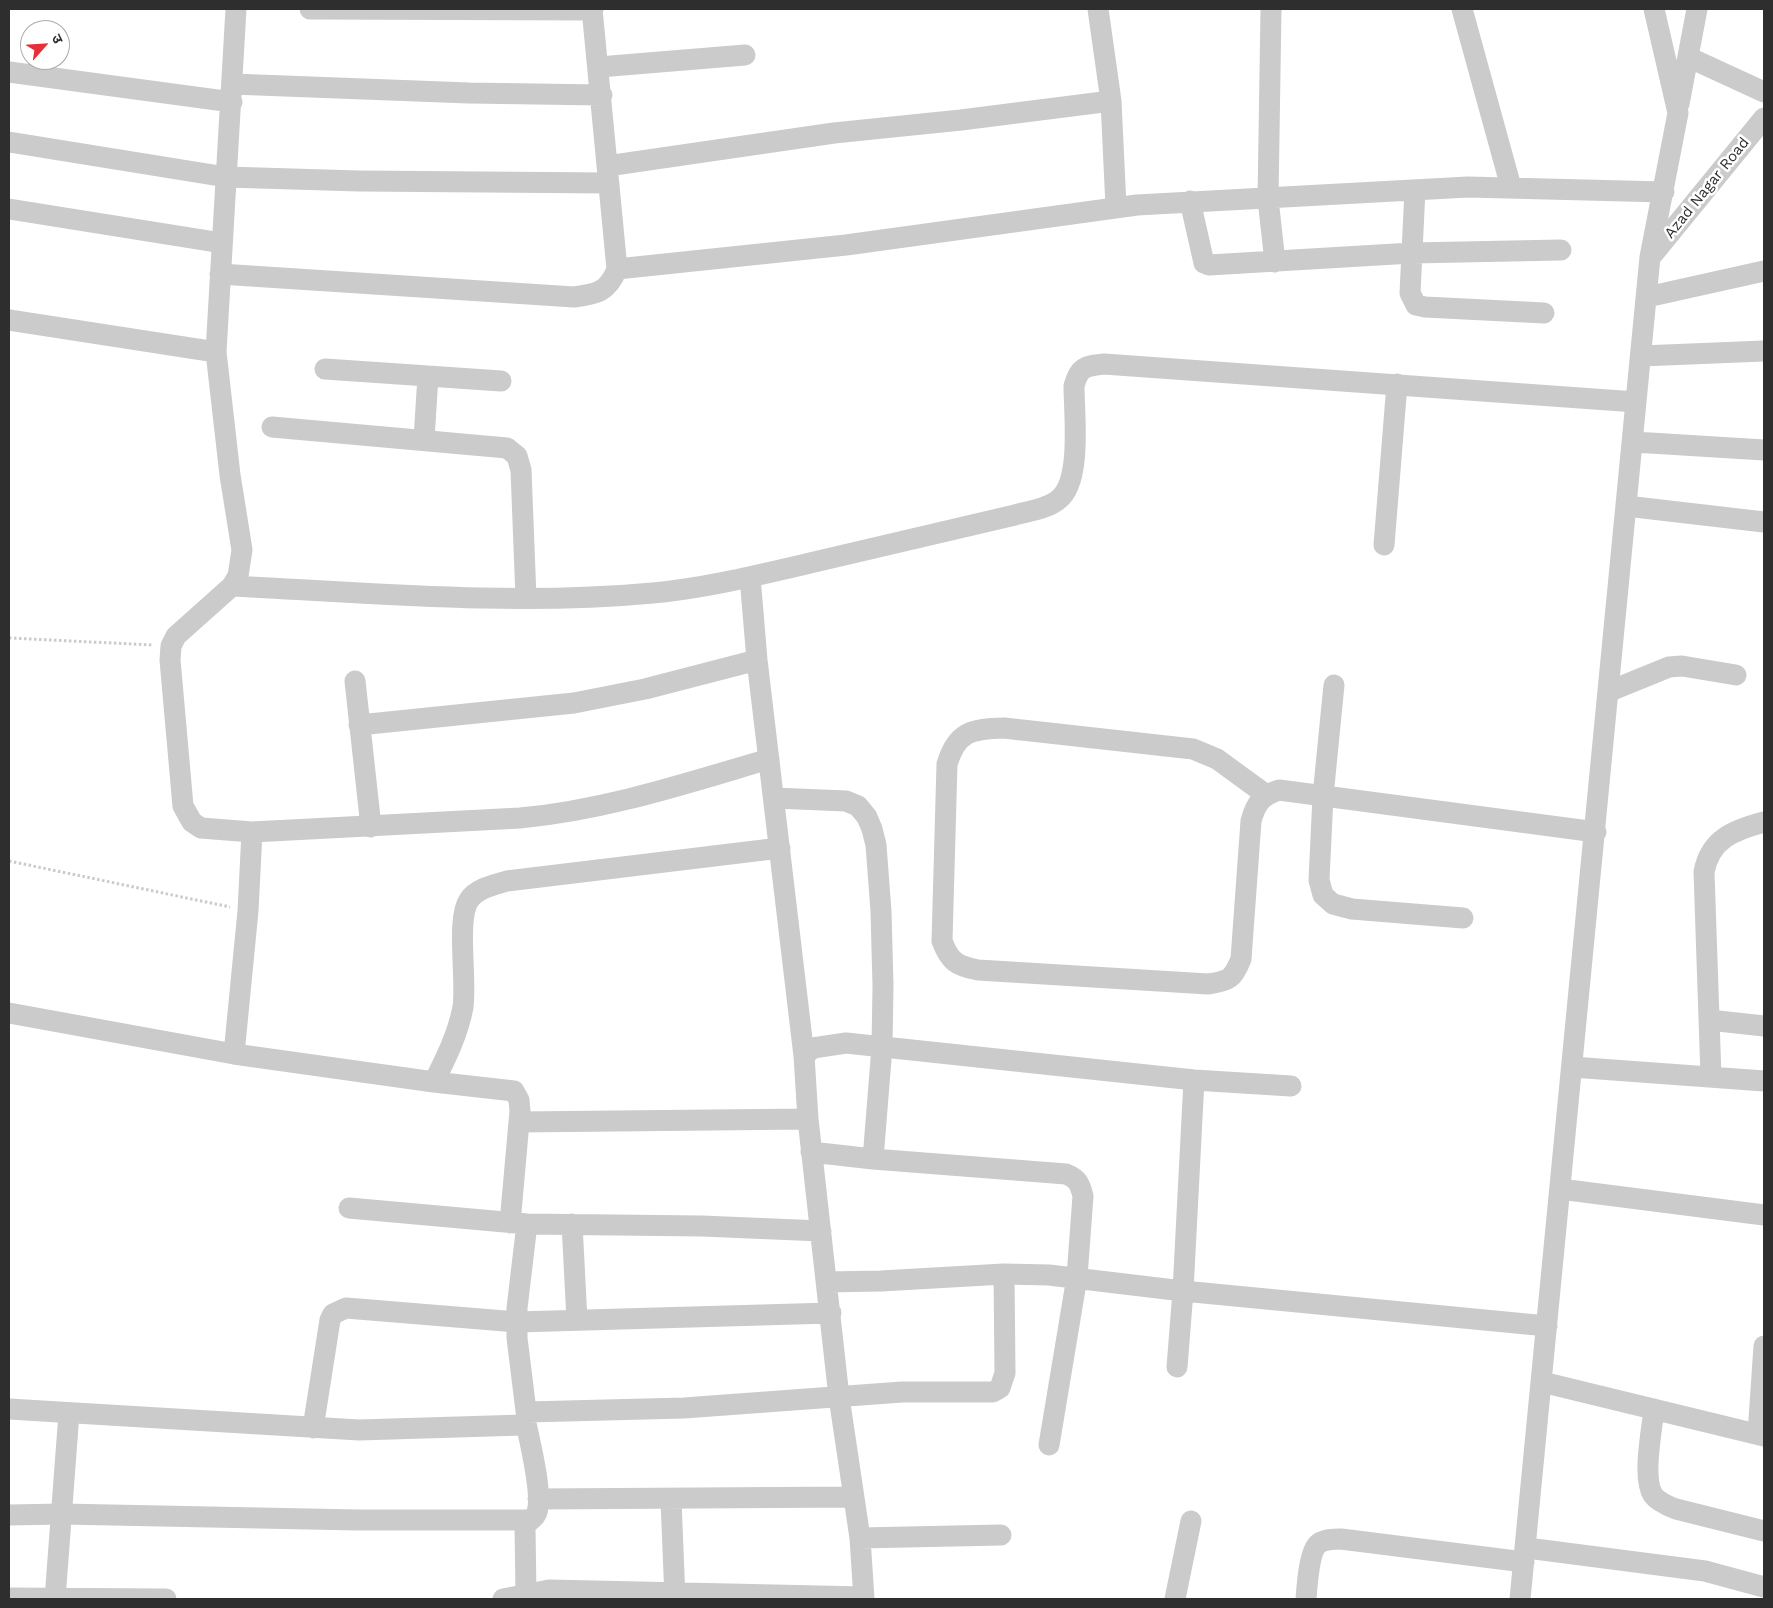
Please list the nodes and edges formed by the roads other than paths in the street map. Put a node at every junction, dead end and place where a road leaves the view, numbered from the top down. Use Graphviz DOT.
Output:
graph roads {
  1 [pos="236,9"];
  2 [pos="310,9"];
  3 [pos="593,9"];
  4 [pos="1098,9"];
  5 [pos="1271,9"];
  6 [pos="1462,9"];
  7 [pos="1654,9"];
  8 [pos="1697,9"];
  9 [pos="745,55"];
  10 [pos="1688,57"];
  11 [pos="599,67"];
  12 [pos="9,72"];
  13 [pos="1764,92"];
  14 [pos="232,93"];
  15 [pos="602,95"];
  16 [pos="1111,101"];
  17 [pos="1678,113"];
  18 [pos="1764,118"];
  19 [pos="9,142"];
  20 [pos="608,174"];
  21 [pos="226,177"];
  22 [pos="1511,187"];
  23 [pos="1415,190"];
  24 [pos="1664,192"];
  25 [pos="1268,199"];
  26 [pos="1190,201"];
  27 [pos="1116,207"];
  28 [pos="9,209"];
  29 [pos="222,243"];
  30 [pos="1561,250"];
  31 [pos="1412,253"];
  32 [pos="1650,257"];
  33 [pos="1275,262"];
  34 [pos="617,269"];
  35 [pos="1764,271"];
  36 [pos="220,274"];
  37 [pos="1647,297"];
  38 [pos="1544,313"];
  39 [pos="9,320"];
  40 [pos="216,352"];
  41 [pos="1764,352"];
  42 [pos="1641,356"];
  43 [pos="324,369"];
  44 [pos="428,376"];
  45 [pos="501,381"];
  46 [pos="1397,384"];
  47 [pos="1636,402"];
  48 [pos="272,427"];
  49 [pos="424,439"];
  50 [pos="1634,442"];
  51 [pos="1764,450"];
  52 [pos="1626,506"];
  53 [pos="1764,522"];
  54 [pos="1384,545"];
  55 [pos="750,577"];
  56 [pos="232,586"];
  57 [pos="526,598"];
  58 [pos="756,660"];
  59 [pos="1736,675"];
  60 [pos="355,681"];
  61 [pos="1334,685"];
  62 [pos="1610,690"];
  63 [pos="360,724"];
  64 [pos="770,759"];
  65 [pos="1265,794"];
  66 [pos="1323,796"];
  67 [pos="774,798"];
  68 [pos="1764,822"];
  69 [pos="371,827"];
  70 [pos="252,832"];
  71 [pos="1596,832"];
  72 [pos="780,848"];
  73 [pos="1463,918"];
  74 [pos="9,1013"];
  75 [pos="1709,1020"];
  76 [pos="1764,1026"];
  77 [pos="882,1047"];
  78 [pos="234,1054"];
  79 [pos="804,1056"];
  80 [pos="1572,1067"];
  81 [pos="1710,1077"];
  82 [pos="1194,1080"];
  83 [pos="1764,1081"];
  84 [pos="434,1082"];
  85 [pos="1291,1086"];
  86 [pos="808,1119"];
  87 [pos="519,1122"];
  88 [pos="811,1152"];
  89 [pos="873,1159"];
  90 [pos="1560,1189"];
  91 [pos="349,1208"];
  92 [pos="1764,1215"];
  93 [pos="519,1224"];
  94 [pos="572,1224"];
  95 [pos="821,1231"];
  96 [pos="1004,1274"];
  97 [pos="1077,1278"];
  98 [pos="827,1282"];
  99 [pos="1183,1291"];
  100 [pos="831,1313"];
  101 [pos="577,1320"];
  102 [pos="517,1322"];
  103 [pos="1547,1326"];
  104 [pos="1764,1346"];
  105 [pos="1177,1367"];
  106 [pos="1542,1382"];
  107 [pos="839,1397"];
  108 [pos="9,1409"];
  109 [pos="1654,1409"];
  110 [pos="69,1413"];
  111 [pos="527,1417"];
  112 [pos="314,1428"];
  113 [pos="1761,1435"];
  114 [pos="1049,1445"];
  115 [pos="854,1498"];
  116 [pos="538,1499"];
  117 [pos="671,1500"];
  118 [pos="62,1514"];
  119 [pos="9,1515"];
  120 [pos="529,1520"];
  121 [pos="1191,1521"];
  122 [pos="1764,1532"];
  123 [pos="1001,1534"];
  124 [pos="860,1538"];
  125 [pos="1526,1555"];
  126 [pos="1764,1587"];
  127 [pos="526,1594"];
  128 [pos="675,1596"];
  129 [pos="9,1598"];
  130 [pos="56,1598"];
  131 [pos="864,1598"];
  132 [pos="166,1599"];
  133 [pos="504,1599"];
  134 [pos="1175,1599"];
  135 [pos="1306,1599"];
  136 [pos="1520,1599"];
  1 -- 14 [label="street"];
  2 -- 3 [label="street"];
  3 -- 11 [label="street"];
  4 -- 16 [label="street"];
  5 -- 25 [label="street"];
  6 -- 22 [label="street"];
  7 -- 17 [label="street"];
  8 -- 10 [label="street"];
  9 -- 11 [label="street"];
  10 -- 13 [label="street"];
  10 -- 17 [label="street"];
  11 -- 15 [label="street"];
  12 -- 14 [label="street"];
  14 -- 15 [label="street"];
  14 -- 21 [label="street"];
  15 -- 20 [label="street"];
  16 -- 20 [label="street"];
  16 -- 27 [label="street"];
  17 -- 24 [label="street"];
  18 -- 32 [label="street, Azad Nagar Road"];
  19 -- 21 [label="street"];
  20 -- 21 [label="street"];
  20 -- 34 [label="street"];
  21 -- 29 [label="street"];
  22 -- 23 [label="street"];
  22 -- 24 [label="street"];
  23 -- 25 [label="street"];
  23 -- 31 [label="street"];
  24 -- 32 [label="street"];
  25 -- 26 [label="street"];
  25 -- 33 [label="street"];
  26 -- 27 [label="street"];
  26 -- 33 [label="street"];
  27 -- 34 [label="street"];
  28 -- 29 [label="street"];
  29 -- 36 [label="street"];
  30 -- 31 [label="street"];
  31 -- 33 [label="street"];
  31 -- 38 [label="street"];
  32 -- 37 [label="street"];
  34 -- 36 [label="street"];
  35 -- 37 [label="street"];
  36 -- 40 [label="street"];
  37 -- 42 [label="street"];
  39 -- 40 [label="street"];
  40 -- 56 [label="street"];
  41 -- 42 [label="street"];
  42 -- 47 [label="street"];
  43 -- 44 [label="street"];
  44 -- 45 [label="street"];
  44 -- 49 [label="street"];
  46 -- 47 [label="street"];
  46 -- 54 [label="street"];
  46 -- 55 [label="street"];
  47 -- 50 [label="street"];
  48 -- 49 [label="street"];
  49 -- 57 [label="street"];
  50 -- 51 [label="street"];
  50 -- 52 [label="street"];
  52 -- 53 [label="street"];
  52 -- 62 [label="street"];
  55 -- 57 [label="street"];
  55 -- 58 [label="street"];
  56 -- 57 [label="street"];
  56 -- 70 [label="street"];
  58 -- 63 [label="street"];
  58 -- 64 [label="street"];
  59 -- 62 [label="street"];
  60 -- 63 [label="street"];
  61 -- 66 [label="street"];
  62 -- 71 [label="street"];
  63 -- 69 [label="street"];
  64 -- 67 [label="street"];
  64 -- 69 [label="street"];
  65 -- 65 [label="street"];
  65 -- 66 [label="street"];
  66 -- 71 [label="street"];
  66 -- 73 [label="street"];
  67 -- 72 [label="street"];
  67 -- 77 [label="street"];
  68 -- 75 [label="street"];
  69 -- 70 [label="street"];
  70 -- 78 [label="street"];
  71 -- 80 [label="street"];
  72 -- 79 [label="street"];
  72 -- 84 [label="street"];
  74 -- 78 [label="street"];
  75 -- 76 [label="street"];
  75 -- 81 [label="street"];
  77 -- 79 [label="street"];
  77 -- 82 [label="street"];
  77 -- 89 [label="street"];
  78 -- 84 [label="street"];
  79 -- 86 [label="street"];
  80 -- 81 [label="street"];
  80 -- 90 [label="street"];
  81 -- 83 [label="street"];
  82 -- 85 [label="street"];
  82 -- 99 [label="street"];
  84 -- 87 [label="street"];
  86 -- 87 [label="street"];
  86 -- 88 [label="street"];
  87 -- 93 [label="street"];
  88 -- 89 [label="street"];
  88 -- 95 [label="street"];
  89 -- 97 [label="street"];
  90 -- 92 [label="street"];
  90 -- 103 [label="street"];
  91 -- 93 [label="street"];
  93 -- 94 [label="street"];
  93 -- 102 [label="street"];
  94 -- 95 [label="street"];
  94 -- 101 [label="street"];
  95 -- 98 [label="street"];
  96 -- 97 [label="street"];
  96 -- 98 [label="street"];
  96 -- 107 [label="street"];
  97 -- 99 [label="street"];
  97 -- 114 [label="street"];
  98 -- 100 [label="street"];
  99 -- 103 [label="street"];
  99 -- 105 [label="street"];
  100 -- 101 [label="street"];
  100 -- 107 [label="street"];
  101 -- 102 [label="street"];
  102 -- 111 [label="street"];
  102 -- 112 [label="street"];
  103 -- 106 [label="street"];
  104 -- 113 [label="street"];
  106 -- 109 [label="street"];
  106 -- 125 [label="street"];
  107 -- 111 [label="street"];
  107 -- 115 [label="street"];
  108 -- 110 [label="street"];
  109 -- 113 [label="street"];
  109 -- 122 [label="street"];
  110 -- 112 [label="street"];
  110 -- 118 [label="street"];
  111 -- 112 [label="street"];
  111 -- 116 [label="street"];
  115 -- 117 [label="street"];
  115 -- 124 [label="street"];
  116 -- 117 [label="street"];
  116 -- 120 [label="street"];
  117 -- 128 [label="street"];
  118 -- 119 [label="street"];
  118 -- 120 [label="street"];
  118 -- 130 [label="street"];
  120 -- 127 [label="street"];
  121 -- 134 [label="street"];
  123 -- 124 [label="street"];
  124 -- 131 [label="street"];
  125 -- 126 [label="street"];
  125 -- 135 [label="street"];
  125 -- 136 [label="street"];
  127 -- 128 [label="street"];
  127 -- 133 [label="street"];
  128 -- 131 [label="street"];
  129 -- 130 [label="street"];
  130 -- 132 [label="street"];
}
